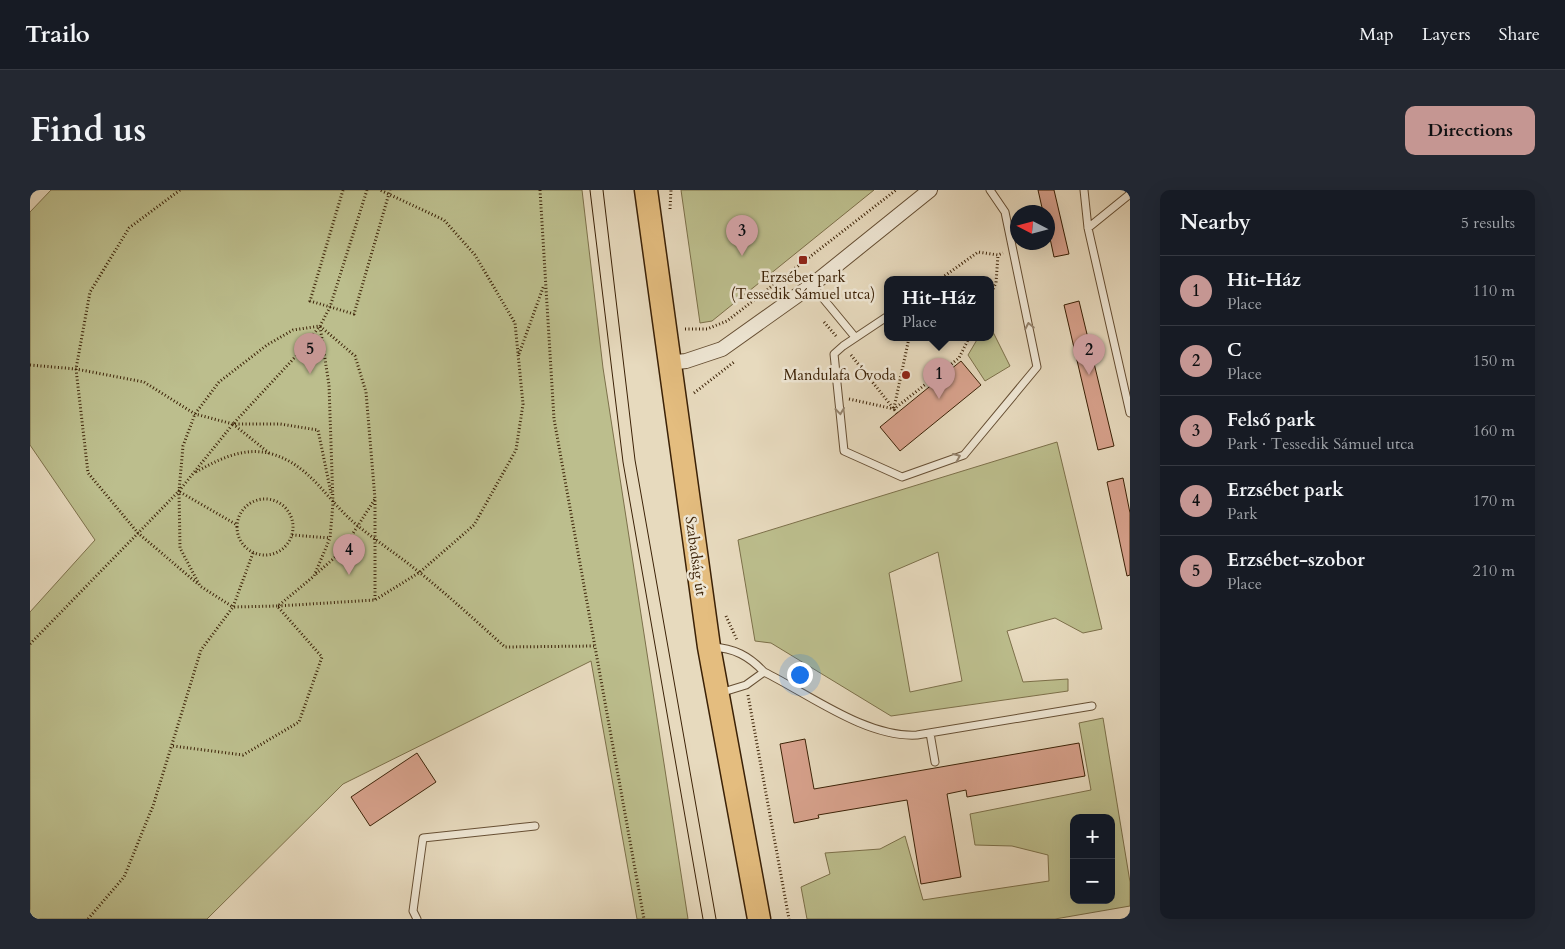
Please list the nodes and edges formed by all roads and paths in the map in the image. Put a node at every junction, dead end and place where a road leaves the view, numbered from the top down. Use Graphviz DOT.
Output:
graph roads {
  1 [pos="180,190"];
  2 [pos="343,190"];
  3 [pos="367,190"];
  4 [pos="380,190"];
  5 [pos="540,190"];
  6 [pos="646,190"];
  7 [pos="896,190"];
  8 [pos="930,190"];
  9 [pos="990,190"];
  10 [pos="1084,190"];
  11 [pos="390,192"];
  12 [pos="1130,194"];
  13 [pos="1088,228"];
  14 [pos="1010,233"];
  15 [pos="1014,250"];
  16 [pos="998,255"];
  17 [pos="945,276"];
  18 [pos="545,282"];
  19 [pos="812,285"];
  20 [pos="994,287"];
  21 [pos="330,307"];
  22 [pos="884,319"];
  23 [pos="320,326"];
  24 [pos="828,327"];
  25 [pos="683,329"];
  26 [pos="855,337"];
  27 [pos="909,341"];
  28 [pos="968,341"];
  29 [pos="843,346"];
  30 [pos="518,357"];
  31 [pos="668,363"];
  32 [pos="30,365"];
  33 [pos="76,369"];
  34 [pos="839,397"];
  35 [pos="894,409"];
  36 [pos="897,413"];
  37 [pos="1130,413"];
  38 [pos="195,414"];
  39 [pos="233,424"];
  40 [pos="270,454"];
  41 [pos="194,474"];
  42 [pos="179,491"];
  43 [pos="375,499"];
  44 [pos="333,503"];
  45 [pos="236,525"];
  46 [pos="358,526"];
  47 [pos="138,533"];
  48 [pos="292,535"];
  49 [pos="375,537"];
  50 [pos="330,538"];
  51 [pos="254,553"];
  52 [pos="420,572"];
  53 [pos="314,576"];
  54 [pos="200,586"];
  55 [pos="375,600"];
  56 [pos="278,606"];
  57 [pos="233,607"];
  58 [pos="30,644"];
  59 [pos="594,646"];
  60 [pos="709,647"];
  61 [pos="764,672"];
  62 [pos="718,694"];
  63 [pos="1092,706"];
  64 [pos="930,733"];
  65 [pos="173,746"];
  66 [pos="935,762"];
  67 [pos="535,826"];
  68 [pos="88,919"];
  69 [pos="417,919"];
  70 [pos="644,919"];
  71 [pos="759,919"];
  1 -- 33 [label="path"];
  2 -- 21 [label="path"];
  3 -- 21 [label="path"];
  4 -- 11 [label="path"];
  5 -- 18 [label="path"];
  6 -- 31 [label="main road, Szabadság út"];
  7 -- 25 [label="path"];
  8 -- 19 [label="street"];
  9 -- 14 [label="lane"];
  10 -- 13 [label="lane"];
  11 -- 21 [label="path"];
  11 -- 30 [label="path"];
  12 -- 13 [label="lane"];
  13 -- 37 [label="lane"];
  15 -- 16 [label="path"];
  34 -- 15 [label="lane, one-way"];
  16 -- 17 [label="path"];
  16 -- 20 [label="path"];
  18 -- 30 [label="path"];
  18 -- 59 [label="path"];
  19 -- 26 [label="lane"];
  19 -- 31 [label="street"];
  21 -- 23 [label="path"];
  22 -- 26 [label="lane"];
  23 -- 38 [label="path"];
  23 -- 39 [label="path"];
  23 -- 43 [label="path"];
  23 -- 44 [label="path"];
  24 -- 29 [label="path"];
  26 -- 29 [label="lane"];
  27 -- 35 [label="path"];
  28 -- 35 [label="path"];
  29 -- 34 [label="lane"];
  29 -- 35 [label="path"];
  30 -- 52 [label="path"];
  31 -- 60 [label="main road, Szabadság út"];
  32 -- 33 [label="path"];
  33 -- 38 [label="path"];
  33 -- 47 [label="path"];
  34 -- 35 [label="path"];
  35 -- 36 [label="path"];
  38 -- 39 [label="path"];
  38 -- 42 [label="path"];
  39 -- 40 [label="path"];
  39 -- 41 [label="path"];
  39 -- 44 [label="path"];
  40 -- 41 [label="path"];
  40 -- 44 [label="path"];
  41 -- 42 [label="path"];
  42 -- 45 [label="path"];
  42 -- 47 [label="path"];
  42 -- 54 [label="path"];
  43 -- 46 [label="path"];
  43 -- 49 [label="path"];
  44 -- 46 [label="path"];
  44 -- 50 [label="path"];
  45 -- 48 [label="path"];
  45 -- 51 [label="path"];
  46 -- 49 [label="path"];
  46 -- 53 [label="path"];
  47 -- 54 [label="path"];
  47 -- 58 [label="path"];
  48 -- 50 [label="path"];
  48 -- 51 [label="path"];
  49 -- 52 [label="path"];
  49 -- 55 [label="path"];
  50 -- 53 [label="path"];
  51 -- 57 [label="path"];
  52 -- 55 [label="path"];
  52 -- 59 [label="path"];
  53 -- 56 [label="path"];
  54 -- 57 [label="path"];
  55 -- 56 [label="path"];
  56 -- 57 [label="path"];
  56 -- 65 [label="path"];
  57 -- 65 [label="path"];
  59 -- 70 [label="path"];
  60 -- 61 [label="lane"];
  60 -- 62 [label="main road, Szabadság út"];
  61 -- 62 [label="lane"];
  61 -- 64 [label="lane"];
  62 -- 71 [label="main road, Szabadság út"];
  63 -- 64 [label="lane"];
  64 -- 66 [label="lane"];
  65 -- 68 [label="path"];
  67 -- 69 [label="lane"];
}
